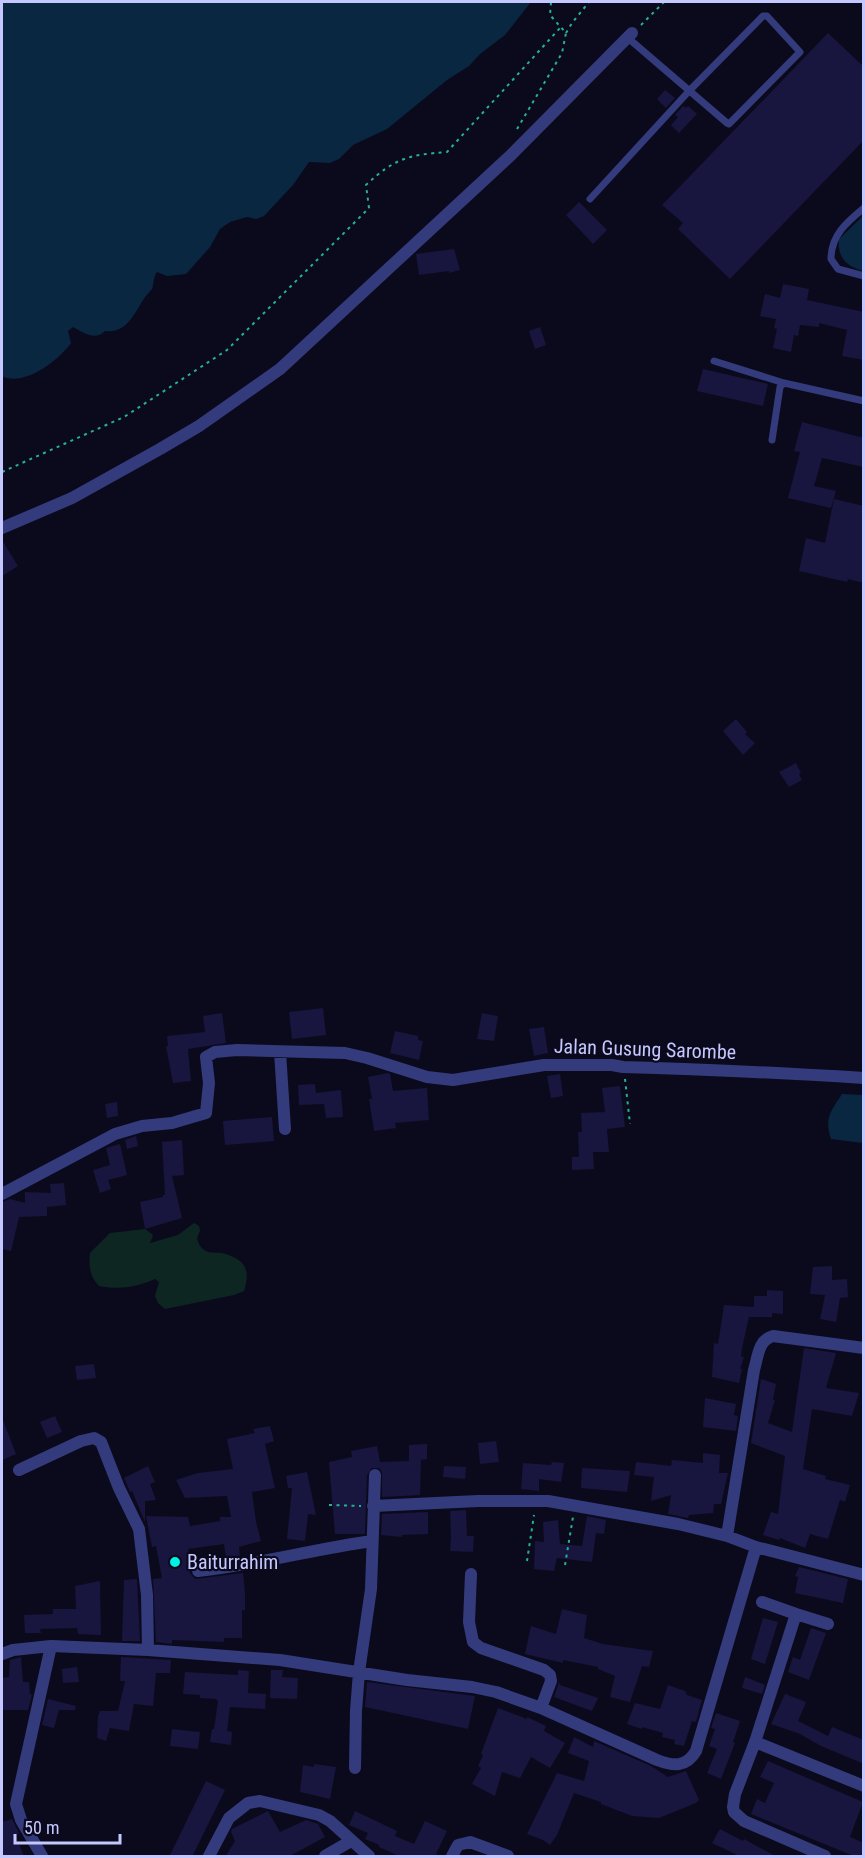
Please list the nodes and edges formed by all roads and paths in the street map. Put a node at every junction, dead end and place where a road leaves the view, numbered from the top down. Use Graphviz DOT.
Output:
graph roads {
  1 [pos="551,2"];
  2 [pos="589,2"];
  3 [pos="664,2"];
  4 [pos="560,28"];
  5 [pos="566,33"];
  6 [pos="630,35"];
  7 [pos="690,90"];
  8 [pos="515,134"];
  9 [pos="590,199"];
  10 [pos="864,208"];
  11 [pos="864,276"];
  12 [pos="714,361"];
  13 [pos="784,382"];
  14 [pos="864,401"];
  15 [pos="772,440"];
  16 [pos="2,472"];
  17 [pos="2,528"];
  18 [pos="280,1052"];
  19 [pos="623,1067"];
  20 [pos="864,1078"];
  21 [pos="630,1124"];
  22 [pos="285,1129"];
  23 [pos="2,1194"];
  24 [pos="864,1348"];
  25 [pos="19,1470"];
  26 [pos="375,1475"];
  27 [pos="536,1500"];
  28 [pos="329,1505"];
  29 [pos="373,1506"];
  30 [pos="574,1506"];
  31 [pos="727,1536"];
  32 [pos="372,1541"];
  33 [pos="756,1547"];
  34 [pos="527,1561"];
  35 [pos="566,1565"];
  36 [pos="198,1571"];
  37 [pos="471,1574"];
  38 [pos="864,1575"];
  39 [pos="762,1602"];
  40 [pos="796,1614"];
  41 [pos="828,1624"];
  42 [pos="51,1646"];
  43 [pos="148,1650"];
  44 [pos="2,1654"];
  45 [pos="359,1672"];
  46 [pos="541,1708"];
  47 [pos="755,1742"];
  48 [pos="355,1768"];
  49 [pos="864,1786"];
  50 [pos="351,1841"];
  51 [pos="42,1857"];
  52 [pos="209,1857"];
  53 [pos="325,1857"];
  54 [pos="369,1857"];
  55 [pos="452,1857"];
  56 [pos="508,1857"];
  57 [pos="825,1857"];
  1 -- 4 [label="path"];
  2 -- 5 [label="path"];
  3 -- 6 [label="path"];
  4 -- 5 [label="path"];
  4 -- 16 [label="path"];
  5 -- 8 [label="path"];
  6 -- 7 [label="lane"];
  6 -- 17 [label="street"];
  7 -- 7 [label="lane"];
  7 -- 9 [label="lane"];
  10 -- 11 [label="lane"];
  12 -- 13 [label="lane"];
  13 -- 14 [label="lane"];
  13 -- 15 [label="lane"];
  18 -- 19 [label="street, Jalan Gusung Sarombe"];
  18 -- 22 [label="street"];
  18 -- 23 [label="street, Jalan Gusung Sarombe"];
  19 -- 20 [label="street, Jalan Gusung Sarombe"];
  19 -- 21 [label="path"];
  24 -- 31 [label="street"];
  25 -- 43 [label="street"];
  26 -- 29 [label="street"];
  27 -- 29 [label="street"];
  27 -- 30 [label="street"];
  27 -- 34 [label="path"];
  28 -- 29 [label="path"];
  29 -- 32 [label="street"];
  30 -- 31 [label="street"];
  30 -- 35 [label="path"];
  31 -- 33 [label="street"];
  32 -- 36 [label="street"];
  32 -- 45 [label="street"];
  33 -- 38 [label="street"];
  33 -- 46 [label="street"];
  37 -- 46 [label="street"];
  39 -- 40 [label="street"];
  40 -- 41 [label="street"];
  40 -- 47 [label="street"];
  42 -- 43 [label="street"];
  42 -- 44 [label="street"];
  42 -- 51 [label="street"];
  43 -- 45 [label="street"];
  45 -- 46 [label="street"];
  45 -- 48 [label="street"];
  47 -- 49 [label="street"];
  47 -- 57 [label="street"];
  50 -- 52 [label="street"];
  50 -- 53 [label="street"];
  50 -- 54 [label="street"];
  55 -- 56 [label="street"];
}
